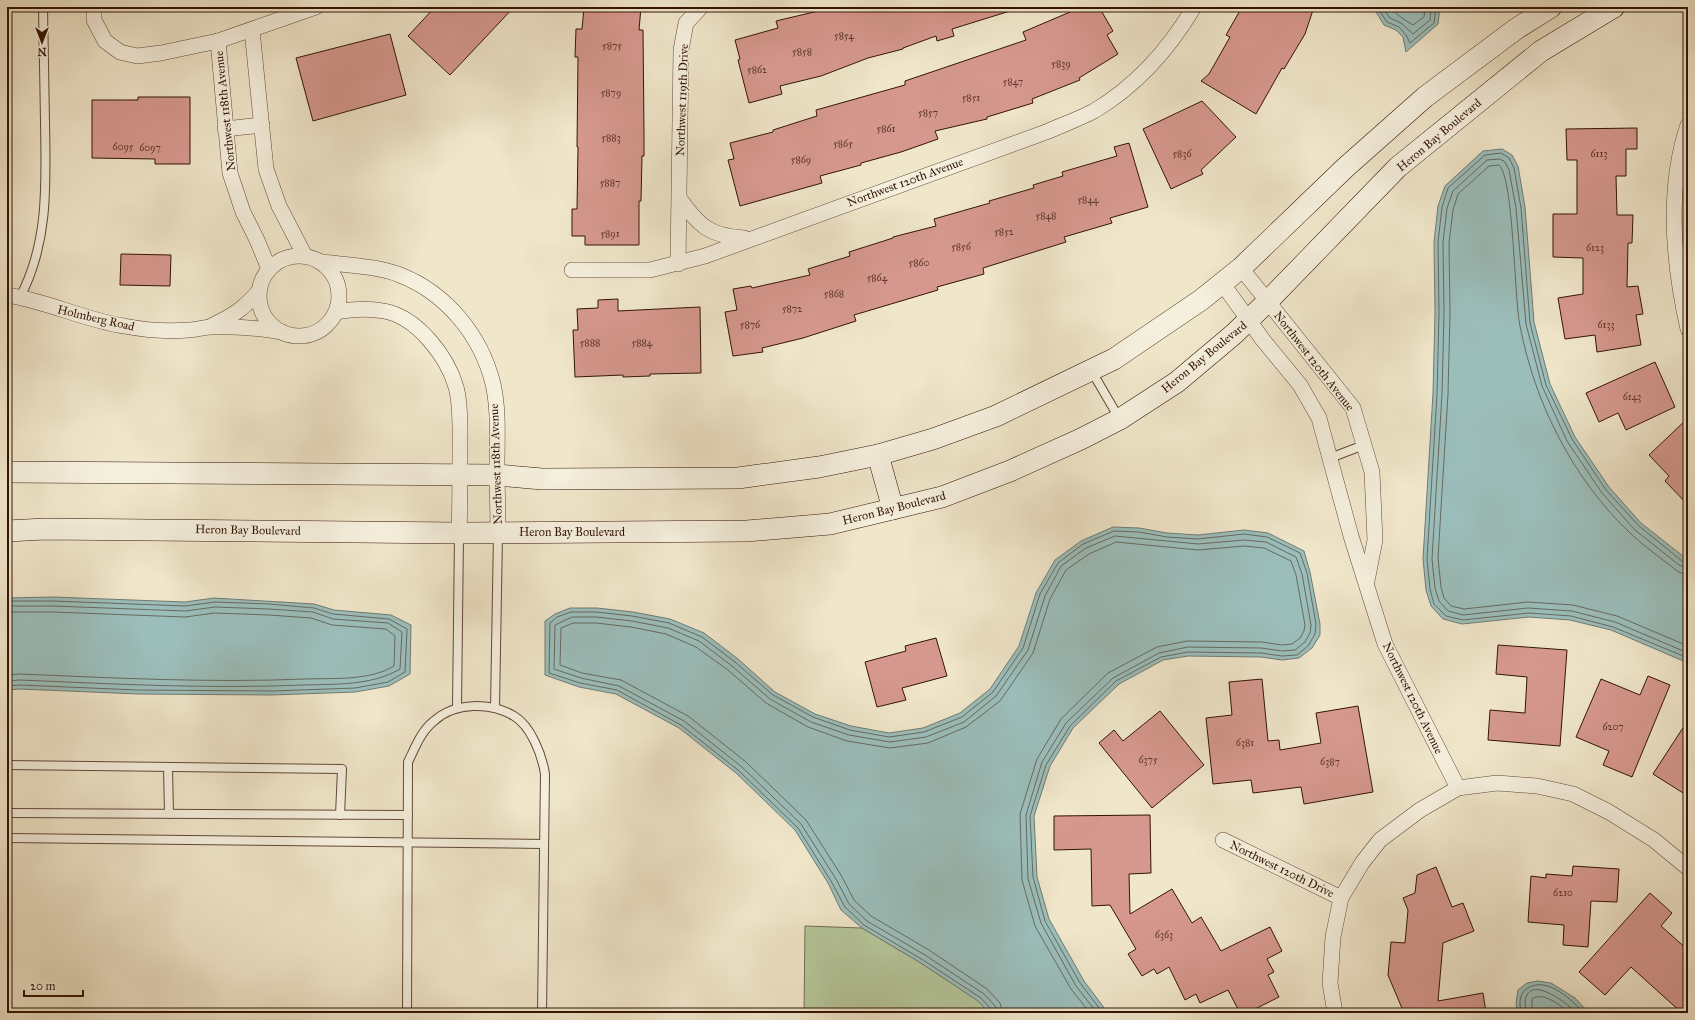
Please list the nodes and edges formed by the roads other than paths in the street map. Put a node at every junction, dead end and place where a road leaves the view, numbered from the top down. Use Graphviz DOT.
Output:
graph roads {
  1 [pos="43,7"];
  2 [pos="94,7"];
  3 [pos="316,7"];
  4 [pos="701,7"];
  5 [pos="1194,7"];
  6 [pos="1551,7"];
  7 [pos="1614,7"];
  8 [pos="252,30"];
  9 [pos="218,41"];
  10 [pos="1688,124"];
  11 [pos="262,125"];
  12 [pos="225,129"];
  13 [pos="680,199"];
  14 [pos="749,239"];
  15 [pos="305,256"];
  16 [pos="322,262"];
  17 [pos="678,264"];
  18 [pos="1241,268"];
  19 [pos="269,269"];
  20 [pos="572,270"];
  21 [pos="1222,283"];
  22 [pos="259,291"];
  23 [pos="13,296"];
  24 [pos="1268,302"];
  25 [pos="336,312"];
  26 [pos="1249,320"];
  27 [pos="210,327"];
  28 [pos="1688,328"];
  29 [pos="282,332"];
  30 [pos="1091,370"];
  31 [pos="1120,419"];
  32 [pos="1364,445"];
  33 [pos="878,455"];
  34 [pos="1330,458"];
  35 [pos="7,472"];
  36 [pos="460,475"];
  37 [pos="497,475"];
  38 [pos="894,509"];
  39 [pos="7,531"];
  40 [pos="460,533"];
  41 [pos="498,533"];
  42 [pos="1366,582"];
  43 [pos="457,708"];
  44 [pos="495,708"];
  45 [pos="7,765"];
  46 [pos="168,767"];
  47 [pos="1458,788"];
  48 [pos="7,813"];
  49 [pos="169,814"];
  50 [pos="340,815"];
  51 [pos="408,816"];
  52 [pos="7,838"];
  53 [pos="1223,840"];
  54 [pos="408,843"];
  55 [pos="544,844"];
  56 [pos="1688,868"];
  57 [pos="1341,898"];
  58 [pos="407,1013"];
  59 [pos="542,1013"];
  60 [pos="1335,1013"];
  1 -- 23 [label="lane"];
  2 -- 9 [label="street"];
  3 -- 8 [label="street"];
  4 -- 13 [label="street, Northwest 119th Drive"];
  5 -- 14 [label="street, Northwest 120th Avenue"];
  6 -- 18 [label="street"];
  7 -- 24 [label="street, Heron Bay Boulevard"];
  8 -- 9 [label="street"];
  8 -- 11 [label="street"];
  9 -- 12 [label="street, Northwest 118th Avenue"];
  10 -- 28 [label="street"];
  11 -- 12 [label="street"];
  11 -- 15 [label="street"];
  12 -- 19 [label="street, Northwest 118th Avenue"];
  13 -- 14 [label="street"];
  13 -- 17 [label="street, Northwest 119th Drive"];
  14 -- 17 [label="street, Northwest 120th Avenue"];
  15 -- 16 [label="street"];
  15 -- 19 [label="street"];
  16 -- 25 [label="street"];
  16 -- 37 [label="street, Northwest 118th Avenue"];
  17 -- 20 [label="street, Northwest 120th Avenue"];
  18 -- 21 [label="street"];
  18 -- 24 [label="street, Northwest 120th Avenue"];
  19 -- 22 [label="street"];
  21 -- 26 [label="street, Northwest 120th Avenue"];
  21 -- 30 [label="street"];
  22 -- 27 [label="street, Holmberg Road"];
  22 -- 29 [label="street"];
  23 -- 27 [label="street, Holmberg Road"];
  24 -- 26 [label="street, Heron Bay Boulevard"];
  24 -- 32 [label="street, Northwest 120th Avenue"];
  25 -- 29 [label="street"];
  25 -- 36 [label="street"];
  26 -- 31 [label="street, Heron Bay Boulevard"];
  26 -- 34 [label="street, Northwest 120th Avenue"];
  27 -- 29 [label="street, Holmberg Road"];
  30 -- 31 [label="lane"];
  30 -- 33 [label="street"];
  31 -- 38 [label="street, Heron Bay Boulevard"];
  32 -- 34 [label="lane"];
  32 -- 42 [label="street, Northwest 120th Avenue"];
  33 -- 37 [label="street"];
  33 -- 38 [label="street"];
  34 -- 42 [label="street, Northwest 120th Avenue"];
  35 -- 36 [label="street"];
  36 -- 37 [label="street"];
  36 -- 40 [label="street"];
  37 -- 41 [label="street, Northwest 118th Avenue"];
  38 -- 41 [label="street, Heron Bay Boulevard"];
  39 -- 40 [label="street, Heron Bay Boulevard"];
  40 -- 41 [label="street, Heron Bay Boulevard"];
  40 -- 43 [label="lane"];
  41 -- 44 [label="lane"];
  42 -- 47 [label="street, Northwest 120th Avenue"];
  43 -- 44 [label="lane"];
  43 -- 51 [label="lane"];
  44 -- 55 [label="lane"];
  45 -- 46 [label="lane"];
  46 -- 49 [label="lane"];
  46 -- 50 [label="lane"];
  47 -- 56 [label="street, Northwest 120th Drive"];
  47 -- 57 [label="street, Northwest 120th Drive"];
  48 -- 49 [label="lane"];
  49 -- 50 [label="lane"];
  50 -- 51 [label="lane"];
  51 -- 54 [label="lane"];
  52 -- 54 [label="lane"];
  53 -- 57 [label="street, Northwest 120th Drive"];
  54 -- 55 [label="lane"];
  54 -- 58 [label="lane"];
  55 -- 59 [label="lane"];
  57 -- 60 [label="street, Northwest 120th Drive"];
}
